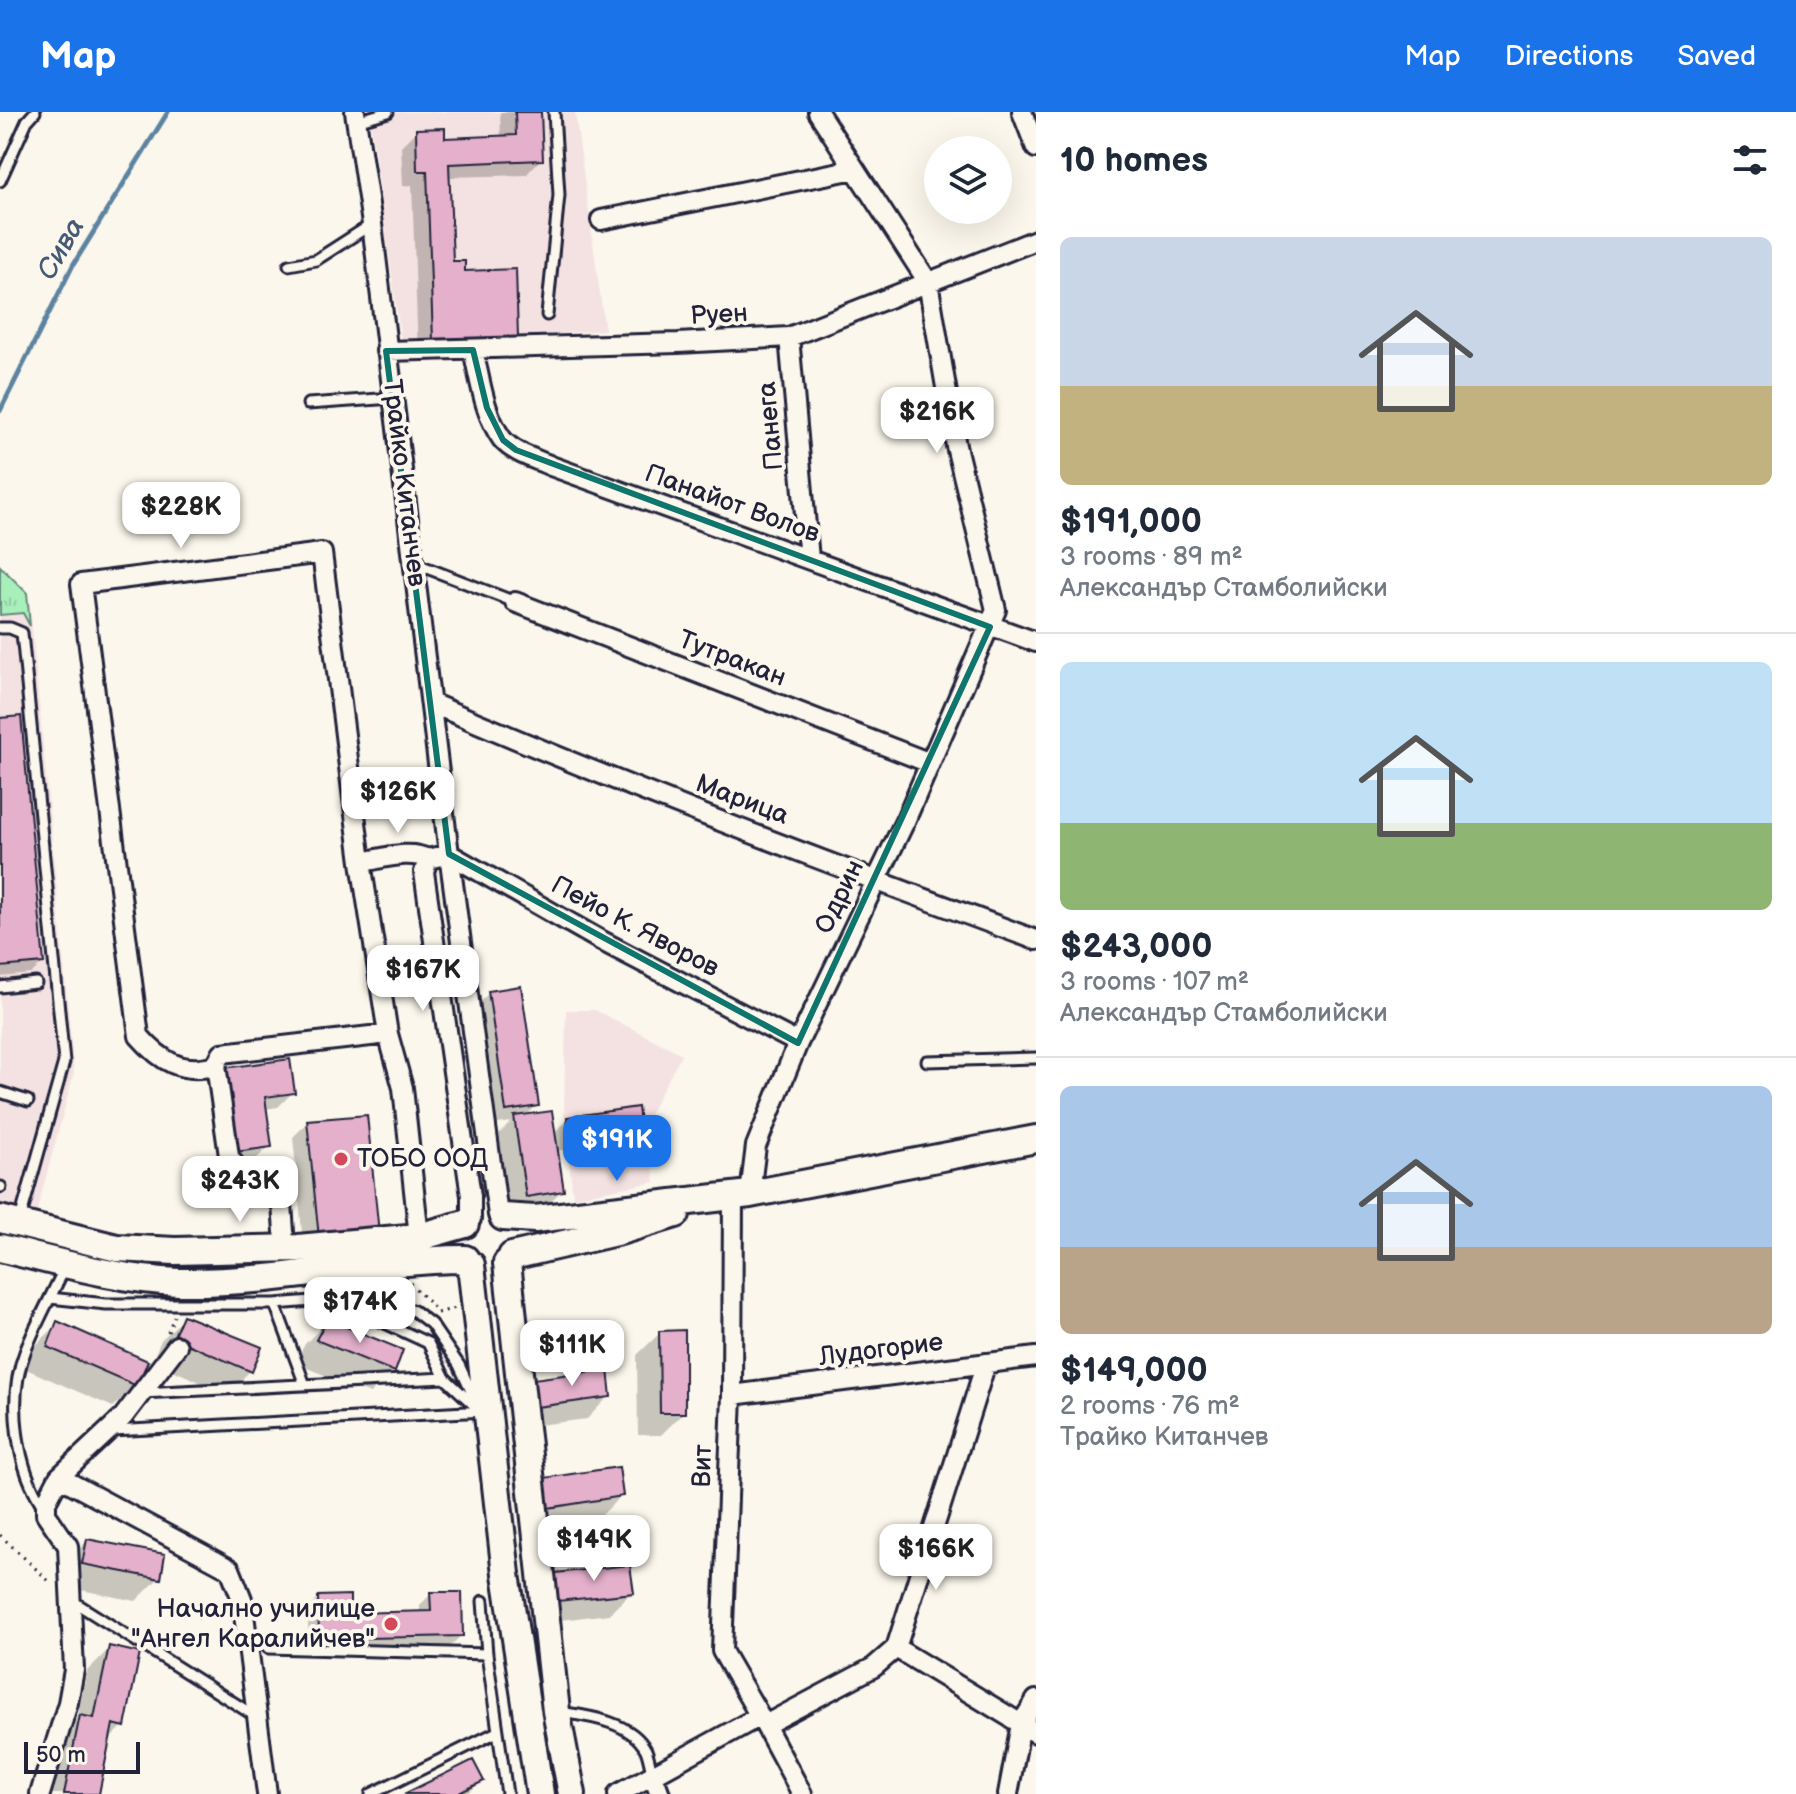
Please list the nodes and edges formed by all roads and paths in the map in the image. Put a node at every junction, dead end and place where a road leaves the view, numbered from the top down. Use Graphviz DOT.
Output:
graph roads {
  1 [pos="20,112"];
  2 [pos="35,112"];
  3 [pos="388,112"];
  4 [pos="554,112"];
  5 [pos="818,112"];
  6 [pos="1022,112"];
  7 [pos="355,117"];
  8 [pos="27,121"];
  9 [pos="1036,148"];
  10 [pos="855,169"];
  11 [pos="0,181"];
  12 [pos="601,220"];
  13 [pos="372,224"];
  14 [pos="1036,240"];
  15 [pos="289,265"];
  16 [pos="928,282"];
  17 [pos="547,315"];
  18 [pos="789,337"];
  19 [pos="473,350"];
  20 [pos="386,351"];
  21 [pos="393,398"];
  22 [pos="308,404"];
  23 [pos="809,559"];
  24 [pos="414,563"];
  25 [pos="515,602"];
  26 [pos="990,627"];
  27 [pos="0,628"];
  28 [pos="1036,642"];
  29 [pos="431,703"];
  30 [pos="930,763"];
  31 [pos="449,854"];
  32 [pos="428,859"];
  33 [pos="361,862"];
  34 [pos="877,881"];
  35 [pos="1036,940"];
  36 [pos="36,983"];
  37 [pos="0,987"];
  38 [pos="388,1034"];
  39 [pos="798,1043"];
  40 [pos="1036,1058"];
  41 [pos="927,1061"];
  42 [pos="216,1065"];
  43 [pos="0,1092"];
  44 [pos="28,1101"];
  45 [pos="1036,1139"];
  46 [pos="742,1195"];
  47 [pos="500,1216"];
  48 [pos="9,1222"];
  49 [pos="468,1222"];
  50 [pos="284,1232"];
  51 [pos="419,1237"];
  52 [pos="0,1248"];
  53 [pos="510,1260"];
  54 [pos="400,1262"];
  55 [pos="468,1262"];
  56 [pos="67,1264"];
  57 [pos="50,1298"];
  58 [pos="476,1302"];
  59 [pos="275,1304"];
  60 [pos="438,1312"];
  61 [pos="421,1317"];
  62 [pos="374,1318"];
  63 [pos="177,1346"];
  64 [pos="1036,1357"];
  65 [pos="986,1363"];
  66 [pos="445,1378"];
  67 [pos="305,1385"];
  68 [pos="140,1393"];
  69 [pos="732,1395"];
  70 [pos="484,1412"];
  71 [pos="109,1431"];
  72 [pos="59,1477"];
  73 [pos="45,1509"];
  74 [pos="0,1535"];
  75 [pos="70,1600"];
  76 [pos="483,1601"];
  77 [pos="268,1648"];
  78 [pos="896,1648"];
  79 [pos="487,1654"];
  80 [pos="1036,1700"];
  81 [pos="556,1711"];
  82 [pos="258,1718"];
  83 [pos="763,1720"];
  84 [pos="1020,1729"];
  85 [pos="497,1732"];
  86 [pos="653,1775"];
  87 [pos="40,1794"];
  88 [pos="267,1794"];
  89 [pos="371,1794"];
  90 [pos="507,1794"];
  91 [pos="540,1794"];
  92 [pos="572,1794"];
  93 [pos="618,1794"];
  94 [pos="660,1794"];
  95 [pos="802,1794"];
  96 [pos="1008,1794"];
  1 -- 8 [label="lane"];
  2 -- 8 [label="lane"];
  3 -- 7 [label="lane"];
  4 -- 17 [label="lane"];
  5 -- 10 [label="street"];
  6 -- 9 [label="street"];
  7 -- 13 [label="street, Трайко Китанчев"];
  8 -- 11 [label="lane"];
  10 -- 12 [label="street"];
  10 -- 16 [label="street"];
  13 -- 15 [label="lane"];
  13 -- 20 [label="street, Трайко Китанчев"];
  14 -- 16 [label="street, Руен"];
  16 -- 18 [label="street, Руен"];
  16 -- 26 [label="street"];
  18 -- 19 [label="street, Руен"];
  18 -- 23 [label="street, Панега"];
  19 -- 20 [label="street, Руен"];
  19 -- 23 [label="street, Панайот Волов"];
  20 -- 21 [label="street, Трайко Китанчев"];
  21 -- 22 [label="lane"];
  21 -- 24 [label="street, Трайко Китанчев"];
  23 -- 26 [label="street, Панайот Волов"];
  24 -- 25 [label="lane"];
  24 -- 29 [label="street, Трайко Китанчев"];
  25 -- 30 [label="street, Тутракан"];
  26 -- 28 [label="street, Панайот Волов"];
  26 -- 30 [label="street, Одрин"];
  27 -- 48 [label="lane"];
  29 -- 31 [label="street, Трайко Китанчев"];
  29 -- 34 [label="street, Марица"];
  30 -- 34 [label="street, Одрин"];
  31 -- 32 [label="street"];
  31 -- 39 [label="street, Пейо К. Яворов"];
  31 -- 47 [label="street, Трайко Китанчев"];
  32 -- 33 [label="street"];
  32 -- 49 [label="street"];
  33 -- 38 [label="street"];
  33 -- 42 [label="street"];
  34 -- 35 [label="street, Марица"];
  34 -- 39 [label="street, Одрин"];
  36 -- 37 [label="lane"];
  38 -- 42 [label="street"];
  38 -- 51 [label="street"];
  39 -- 46 [label="street, Одрин"];
  40 -- 41 [label="lane"];
  42 -- 50 [label="street"];
  43 -- 44 [label="lane"];
  45 -- 46 [label="main road"];
  46 -- 47 [label="main road"];
  46 -- 53 [label="main road"];
  46 -- 69 [label="street, Вит"];
  47 -- 49 [label="main road"];
  47 -- 53 [label="main road"];
  48 -- 51 [label="main road"];
  49 -- 51 [label="main road"];
  49 -- 55 [label="main road"];
  52 -- 56 [label="main road"];
  53 -- 55 [label="main road"];
  53 -- 81 [label="main road"];
  54 -- 55 [label="main road"];
  54 -- 56 [label="main road"];
  54 -- 60 [label="path"];
  55 -- 58 [label="main road"];
  56 -- 57 [label="lane"];
  57 -- 59 [label="lane"];
  57 -- 73 [label="lane"];
  58 -- 60 [label="path"];
  58 -- 70 [label="main road"];
  59 -- 61 [label="lane"];
  59 -- 67 [label="lane"];
  60 -- 61 [label="path"];
  61 -- 70 [label="lane"];
  62 -- 66 [label="lane"];
  63 -- 68 [label="street"];
  64 -- 65 [label="street, Лудогорие"];
  65 -- 69 [label="street, Лудогорие"];
  65 -- 78 [label="street"];
  66 -- 67 [label="lane"];
  66 -- 70 [label="lane"];
  67 -- 68 [label="lane"];
  68 -- 71 [label="street"];
  69 -- 83 [label="street, Вит"];
  70 -- 71 [label="lane"];
  70 -- 91 [label="main road"];
  71 -- 72 [label="street"];
  72 -- 73 [label="street"];
  72 -- 82 [label="street"];
  73 -- 75 [label="street"];
  74 -- 75 [label="path"];
  75 -- 82 [label="lane"];
  75 -- 87 [label="street"];
  76 -- 79 [label="lane"];
  77 -- 79 [label="lane"];
  78 -- 83 [label="street"];
  78 -- 84 [label="street"];
  79 -- 85 [label="lane"];
  80 -- 84 [label="street"];
  81 -- 86 [label="lane"];
  81 -- 92 [label="main road"];
  82 -- 88 [label="street"];
  83 -- 86 [label="street"];
  83 -- 95 [label="street, Вит"];
  84 -- 96 [label="street"];
  85 -- 89 [label="lane"];
  85 -- 90 [label="lane"];
  86 -- 93 [label="street"];
  86 -- 94 [label="street"];
}
